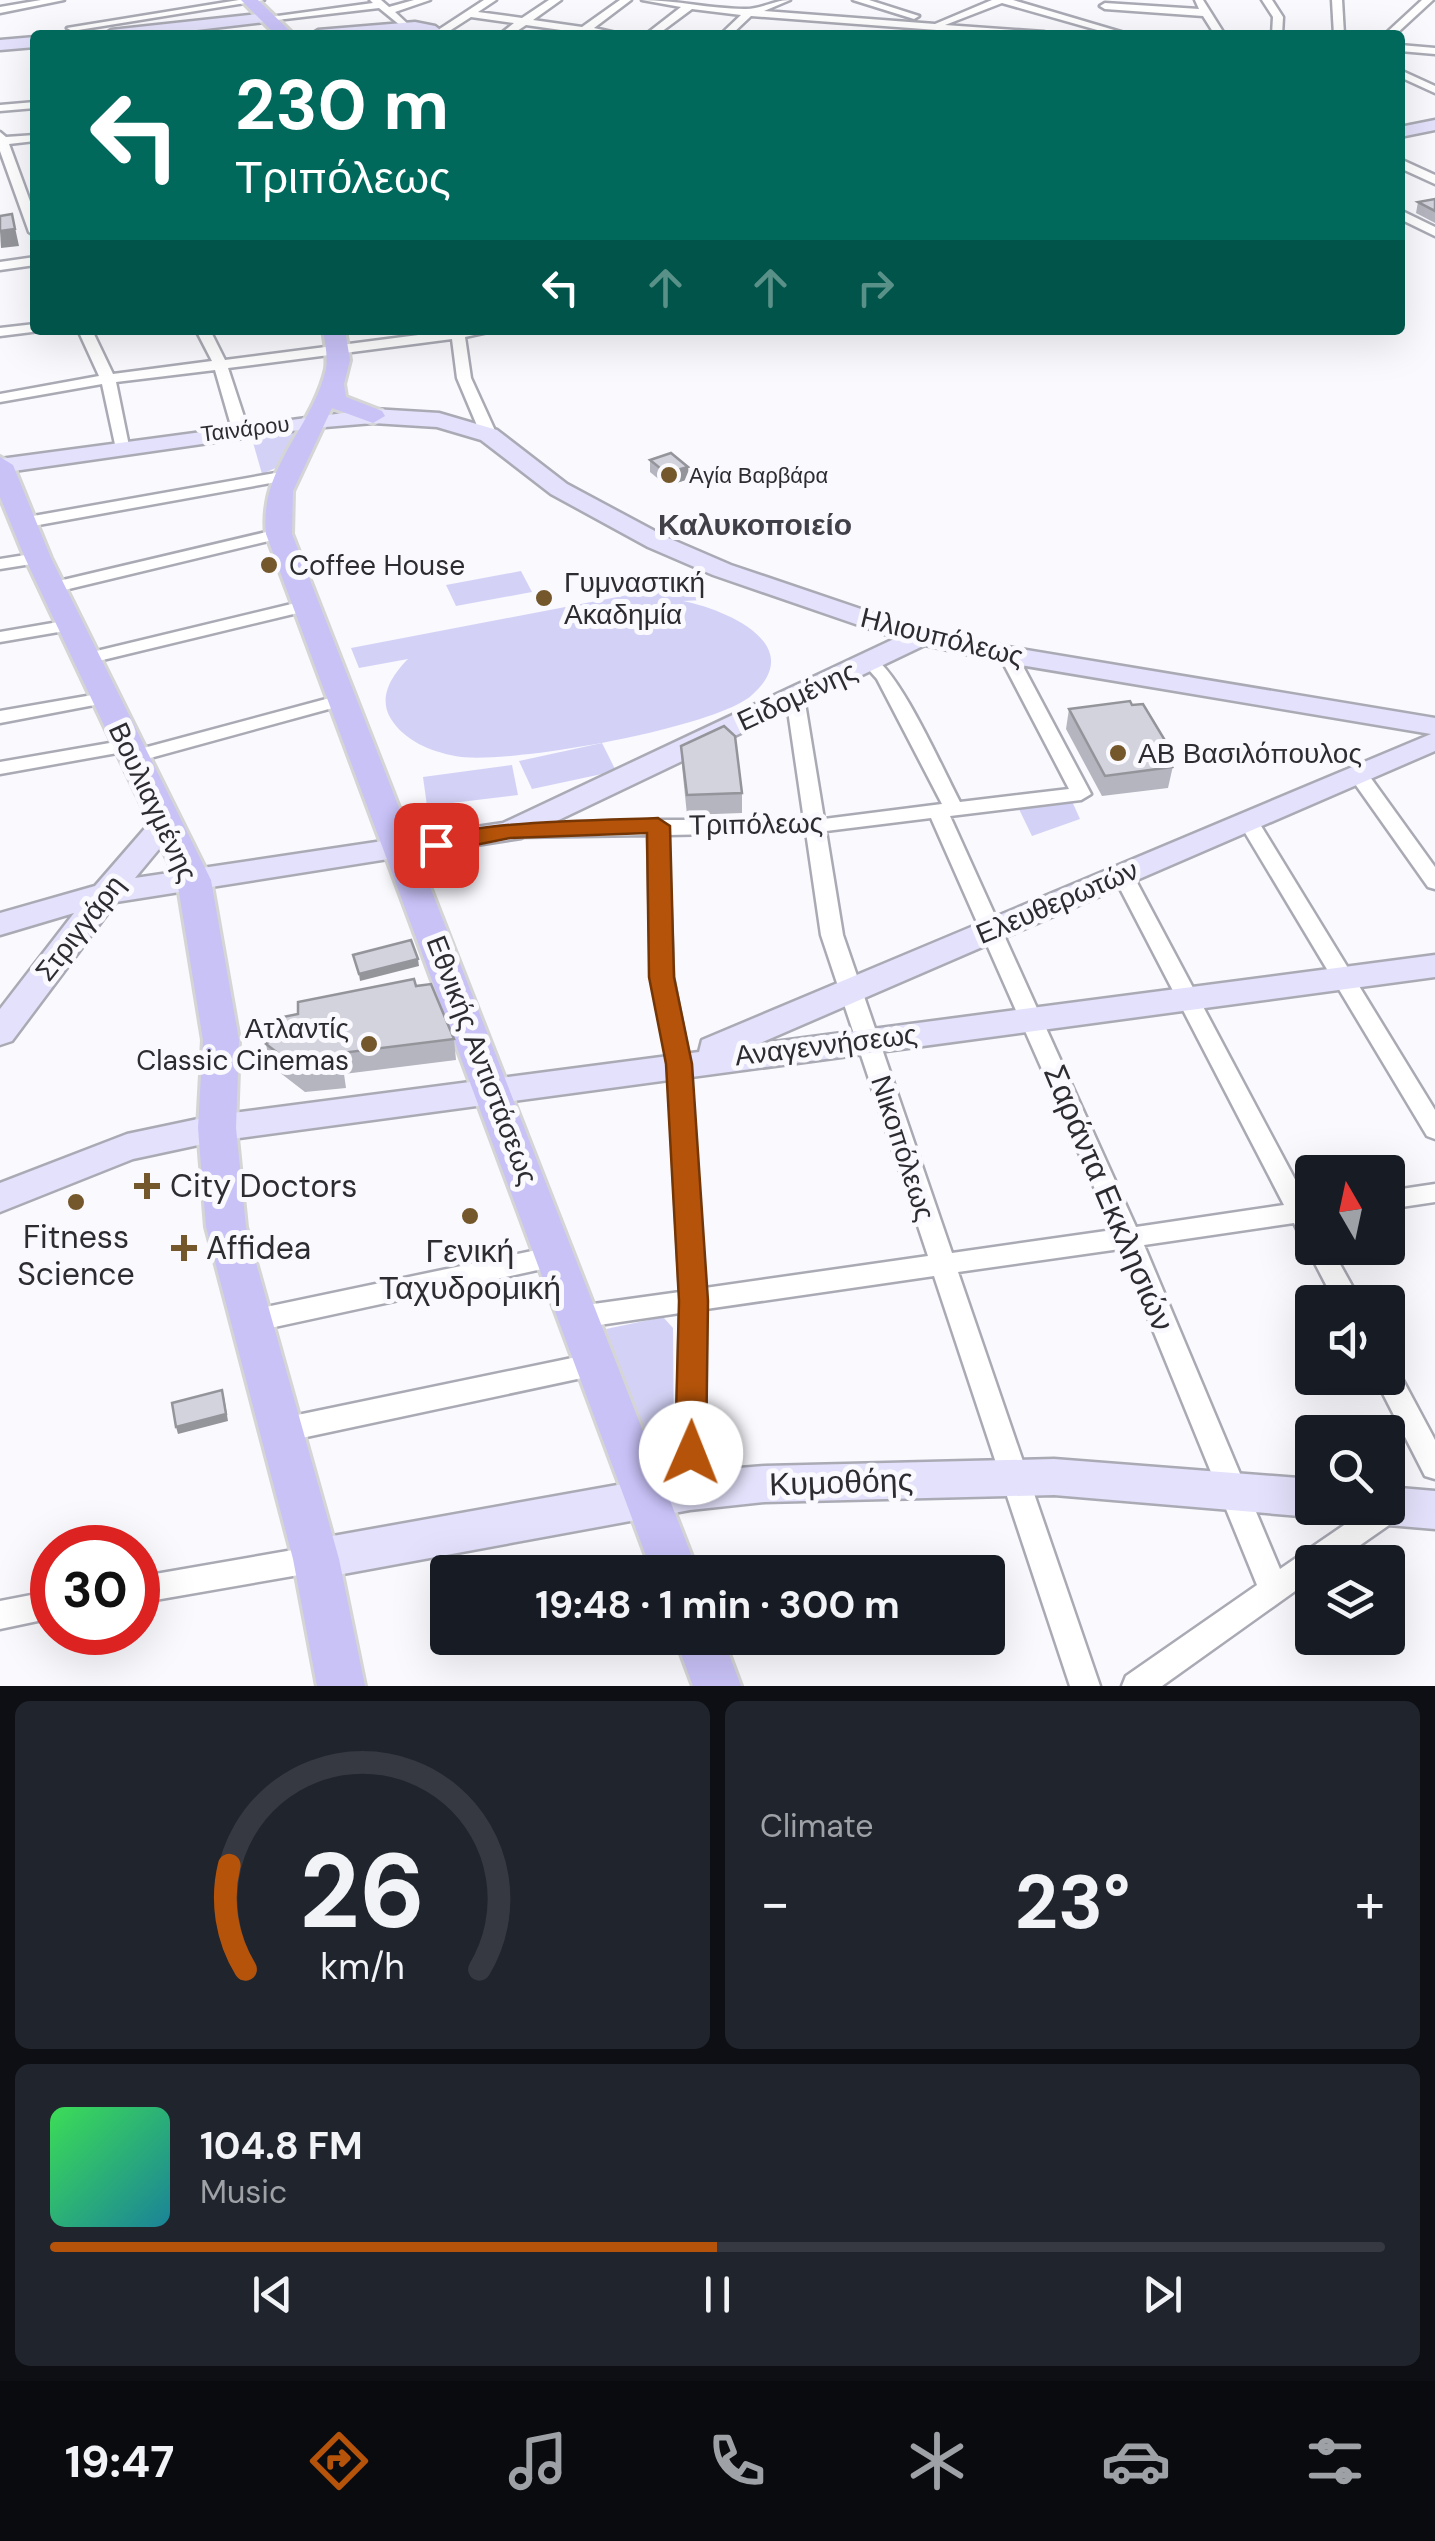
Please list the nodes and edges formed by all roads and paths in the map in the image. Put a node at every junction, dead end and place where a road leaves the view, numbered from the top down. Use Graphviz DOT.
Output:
graph roads {
  1 [pos="58,0"];
  2 [pos="66,0"];
  3 [pos="162,0"];
  4 [pos="259,0"];
  5 [pos="425,0"];
  6 [pos="491,0"];
  7 [pos="556,0"];
  8 [pos="626,0"];
  9 [pos="647,0"];
  10 [pos="784,0"];
  11 [pos="858,0"];
  12 [pos="894,0"];
  13 [pos="1002,0"];
  14 [pos="1198,0"];
  15 [pos="1267,0"];
  16 [pos="1284,0"];
  17 [pos="1337,0"];
  18 [pos="250,1"];
  19 [pos="1430,1"];
  20 [pos="32,2"];
  21 [pos="687,3"];
  22 [pos="1108,3"];
  23 [pos="381,5"];
  24 [pos="877,6"];
  25 [pos="0,10"];
  26 [pos="1276,11"];
  27 [pos="174,13"];
  28 [pos="749,13"];
  29 [pos="1206,13"];
  30 [pos="469,14"];
  31 [pos="791,17"];
  32 [pos="268,18"];
  33 [pos="845,20"];
  34 [pos="524,22"];
  35 [pos="880,23"];
  36 [pos="938,25"];
  37 [pos="406,27"];
  38 [pos="73,30"];
  39 [pos="84,30"];
  40 [pos="157,30"];
  41 [pos="281,30"];
  42 [pos="373,30"];
  43 [pos="429,30"];
  44 [pos="444,30"];
  45 [pos="512,30"];
  46 [pos="565,30"];
  47 [pos="585,30"];
  48 [pos="656,30"];
  49 [pos="734,30"];
  50 [pos="809,30"];
  51 [pos="892,30"];
  52 [pos="984,30"];
  53 [pos="1091,30"];
  54 [pos="1217,30"];
  55 [pos="1277,30"];
  56 [pos="1339,30"];
  57 [pos="1395,30"];
  58 [pos="30,42"];
  59 [pos="0,45"];
  60 [pos="1405,48"];
  61 [pos="1435,51"];
  62 [pos="30,59"];
  63 [pos="0,62"];
  64 [pos="1405,75"];
  65 [pos="1435,90"];
  66 [pos="30,105"];
  67 [pos="0,108"];
  68 [pos="1412,109"];
  69 [pos="1434,116"];
  70 [pos="1405,130"];
  71 [pos="30,138"];
  72 [pos="1,139"];
  73 [pos="13,164"];
  74 [pos="1405,165"];
  75 [pos="1435,180"];
  76 [pos="1418,204"];
  77 [pos="1405,208"];
  78 [pos="1405,213"];
  79 [pos="25,215"];
  80 [pos="1435,232"];
  81 [pos="30,262"];
  82 [pos="0,266"];
  83 [pos="30,329"];
  84 [pos="0,332"];
  85 [pos="86,335"];
  86 [pos="206,335"];
  87 [pos="408,335"];
  88 [pos="458,335"];
  89 [pos="335,340"];
  90 [pos="220,364"];
  91 [pos="108,379"];
  92 [pos="332,383"];
  93 [pos="0,398"];
  94 [pos="374,416"];
  95 [pos="313,420"];
  96 [pos="240,428"];
  97 [pos="489,435"];
  98 [pos="121,446"];
  99 [pos="0,466"];
  100 [pos="286,476"];
  101 [pos="6,495"];
  102 [pos="22,523"];
  103 [pos="279,534"];
  104 [pos="38,558"];
  105 [pos="0,564"];
  106 [pos="52,588"];
  107 [pos="304,606"];
  108 [pos="70,624"];
  109 [pos="0,637"];
  110 [pos="920,637"];
  111 [pos="1008,656"];
  112 [pos="86,658"];
  113 [pos="870,661"];
  114 [pos="794,696"];
  115 [pos="104,698"];
  116 [pos="341,700"];
  117 [pos="0,717"];
  118 [pos="1435,726"];
  119 [pos="1435,741"];
  120 [pos="129,752"];
  121 [pos="0,768"];
  122 [pos="1358,774"];
  123 [pos="945,808"];
  124 [pos="1248,821"];
  125 [pos="164,825"];
  126 [pos="658,826"];
  127 [pos="814,826"];
  128 [pos="510,831"];
  129 [pos="401,851"];
  130 [pos="1122,874"];
  131 [pos="194,880"];
  132 [pos="1435,882"];
  133 [pos="106,893"];
  134 [pos="0,924"];
  135 [pos="991,931"];
  136 [pos="1435,966"];
  137 [pos="1343,978"];
  138 [pos="853,990"];
  139 [pos="1188,998"];
  140 [pos="1032,1018"];
  141 [pos="0,1033"];
  142 [pos="869,1040"];
  143 [pos="679,1064"];
  144 [pos="493,1090"];
  145 [pos="216,1128"];
  146 [pos="1435,1130"];
  147 [pos="1435,1193"];
  148 [pos="1295,1195"];
  149 [pos="1405,1197"];
  150 [pos="0,1198"];
  151 [pos="1295,1220"];
  152 [pos="1128,1237"];
  153 [pos="556,1256"];
  154 [pos="940,1265"];
  155 [pos="694,1301"];
  156 [pos="579,1318"];
  157 [pos="252,1321"];
  158 [pos="596,1364"];
  159 [pos="1397,1395"];
  160 [pos="283,1430"];
  161 [pos="1435,1467"];
  162 [pos="1014,1476"];
  163 [pos="1231,1489"];
  164 [pos="668,1495"];
  165 [pos="1295,1496"];
  166 [pos="1405,1508"];
  167 [pos="1435,1510"];
  168 [pos="1365,1525"];
  169 [pos="1338,1545"];
  170 [pos="673,1555"];
  171 [pos="316,1559"];
  172 [pos="1295,1575"];
  173 [pos="160,1586"];
  174 [pos="1274,1590"];
  175 [pos="30,1610"];
  176 [pos="0,1615"];
  177 [pos="706,1655"];
  178 [pos="341,1686"];
  179 [pos="718,1686"];
  180 [pos="1085,1686"];
  181 [pos="1138,1686"];
  1 -- 20 [label="street"];
  2 -- 38 [label="street"];
  3 -- 27 [label="street"];
  4 -- 18 [label="street"];
  5 -- 23 [label="street"];
  6 -- 30 [label="street"];
  7 -- 34 [label="street"];
  8 -- 47 [label="street"];
  9 -- 21 [label="street"];
  10 -- 28 [label="street"];
  11 -- 24 [label="street"];
  12 -- 24 [label="street"];
  13 -- 36 [label="street"];
  13 -- 53 [label="street"];
  14 -- 29 [label="street"];
  15 -- 26 [label="street"];
  16 -- 26 [label="street"];
  17 -- 56 [label="street"];
  18 -- 27 [label="street"];
  18 -- 32 [label="main road"];
  19 -- 57 [label="street"];
  20 -- 25 [label="street"];
  21 -- 28 [label="street"];
  21 -- 48 [label="street"];
  22 -- 29 [label="street"];
  22 -- 53 [label="street"];
  23 -- 32 [label="street"];
  23 -- 37 [label="street"];
  24 -- 33 [label="street"];
  24 -- 36 [label="street"];
  26 -- 55 [label="street"];
  27 -- 39 [label="street"];
  28 -- 31 [label="street"];
  28 -- 49 [label="street"];
  29 -- 54 [label="street"];
  30 -- 34 [label="street"];
  30 -- 44 [label="street"];
  31 -- 33 [label="street"];
  31 -- 50 [label="street"];
  32 -- 40 [label="main road"];
  32 -- 41 [label="main road"];
  33 -- 35 [label="street"];
  34 -- 45 [label="street"];
  34 -- 46 [label="street"];
  35 -- 36 [label="street"];
  35 -- 51 [label="street"];
  36 -- 52 [label="street"];
  37 -- 42 [label="main road"];
  37 -- 43 [label="main road"];
  58 -- 59 [label="main road"];
  60 -- 61 [label="street"];
  62 -- 63 [label="main road"];
  64 -- 65 [label="street"];
  66 -- 67 [label="street"];
  68 -- 69 [label="main road"];
  69 -- 70 [label="main road"];
  71 -- 72 [label="street"];
  72 -- 73 [label="street"];
  73 -- 79 [label="street"];
  74 -- 75 [label="street"];
  76 -- 77 [label="street"];
  78 -- 80 [label="street"];
  81 -- 82 [label="street"];
  83 -- 84 [label="street"];
  85 -- 91 [label="street"];
  86 -- 90 [label="street"];
  87 -- 89 [label="street"];
  88 -- 97 [label="street"];
  89 -- 90 [label="street"];
  89 -- 92 [label="main road"];
  90 -- 91 [label="street"];
  90 -- 96 [label="street"];
  91 -- 93 [label="street"];
  91 -- 98 [label="street"];
  92 -- 94 [label="main road"];
  92 -- 95 [label="main road, Εθνικής Αντιστάσεως"];
  94 -- 95 [label="main road, Ταινάρου"];
  94 -- 97 [label="main road, Ταινάρου"];
  95 -- 96 [label="main road, Ταινάρου"];
  95 -- 100 [label="main road, Εθνικής Αντιστάσεως"];
  96 -- 98 [label="main road, Ταινάρου"];
  97 -- 110 [label="main road, Ηλιουπόλεως"];
  98 -- 99 [label="main road, Ταινάρου"];
  99 -- 101 [label="main road, Βουλιαγμένης"];
  100 -- 102 [label="street"];
  100 -- 103 [label="main road, Εθνικής Αντιστάσεως"];
  101 -- 102 [label="main road, Βουλιαγμένης"];
  102 -- 104 [label="main road, Βουλιαγμένης"];
  103 -- 106 [label="street"];
  103 -- 107 [label="main road, Εθνικής Αντιστάσεως"];
  104 -- 105 [label="street"];
  104 -- 106 [label="main road, Βουλιαγμένης"];
  106 -- 108 [label="main road, Βουλιαγμένης"];
  107 -- 112 [label="street"];
  107 -- 116 [label="main road, Εθνικής Αντιστάσεως"];
  108 -- 109 [label="street"];
  108 -- 112 [label="main road, Βουλιαγμένης"];
  110 -- 111 [label="main road, Ηλιουπόλεως"];
  110 -- 113 [label="main road, Ειδομένης"];
  111 -- 118 [label="main road, Ηλιουπόλεως"];
  111 -- 123 [label="street, Τριπόλεως"];
  112 -- 115 [label="main road, Βουλιαγμένης"];
  113 -- 114 [label="main road, Ειδομένης"];
  113 -- 123 [label="street, Σαράντα Εκκλησιών"];
  114 -- 127 [label="street, Νικοπόλεως"];
  114 -- 128 [label="main road, Ειδομένης"];
  115 -- 117 [label="street"];
  115 -- 120 [label="main road, Βουλιαγμένης"];
  116 -- 120 [label="street"];
  116 -- 129 [label="main road, Εθνικής Αντιστάσεως"];
  119 -- 122 [label="main road, Ελευθερωτών"];
  120 -- 121 [label="street"];
  120 -- 125 [label="main road, Βουλιαγμένης"];
  122 -- 124 [label="main road, Ελευθερωτών"];
  122 -- 132 [label="street"];
  123 -- 127 [label="street, Τριπόλεως"];
  123 -- 135 [label="street, Σαράντα Εκκλησιών"];
  124 -- 130 [label="main road, Ελευθερωτών"];
  124 -- 137 [label="street"];
  125 -- 131 [label="main road, Βουλιαγμένης"];
  125 -- 133 [label="main road, Στριγγάρη"];
  126 -- 127 [label="street, Τριπόλεως"];
  126 -- 128 [label="street, Τριπόλεως"];
  126 -- 143 [label="street"];
  127 -- 138 [label="street, Νικοπόλεως"];
  128 -- 129 [label="main road, Τριπόλεως"];
  129 -- 131 [label="main road, Τριπόλεως"];
  129 -- 144 [label="main road, Εθνικής Αντιστάσεως"];
  130 -- 135 [label="main road, Ελευθερωτών"];
  130 -- 139 [label="street"];
  131 -- 133 [label="main road, Τριπόλεως"];
  131 -- 145 [label="main road, Βουλιαγμένης"];
  133 -- 134 [label="main road, Τριπόλεως"];
  133 -- 141 [label="main road, Στριγγάρη"];
  135 -- 138 [label="main road, Ελευθερωτών"];
  135 -- 140 [label="street, Σαράντα Εκκλησιών"];
  136 -- 137 [label="main road, Αναγεννήσεως"];
  137 -- 139 [label="main road, Αναγεννήσεως"];
  137 -- 146 [label="street"];
  138 -- 142 [label="street, Νικοπόλεως"];
  138 -- 143 [label="main road, Ελευθερωτών"];
  139 -- 140 [label="main road, Αναγεννήσεως"];
  139 -- 148 [label="street"];
  140 -- 142 [label="main road, Αναγεννήσεως"];
  140 -- 152 [label="street, Σαράντα Εκκλησιών"];
  142 -- 143 [label="main road, Αναγεννήσεως"];
  142 -- 154 [label="street, Νικοπόλεως"];
  143 -- 144 [label="main road, Αναγεννήσεως"];
  143 -- 155 [label="street"];
  144 -- 145 [label="main road, Αναγεννήσεως"];
  144 -- 153 [label="main road, Εθνικής Αντιστάσεως"];
  145 -- 150 [label="main road, Αναγεννήσεως"];
  145 -- 157 [label="main road, Βουλιαγμένης"];
  147 -- 149 [label="street"];
  151 -- 152 [label="street"];
  152 -- 154 [label="street"];
  152 -- 163 [label="street, Σαράντα Εκκλησιών"];
  153 -- 156 [label="main road, Εθνικής Αντιστάσεως"];
  153 -- 157 [label="street"];
  154 -- 155 [label="street"];
  154 -- 162 [label="street, Νικοπόλεως"];
  155 -- 156 [label="street"];
  155 -- 164 [label="street"];
  156 -- 158 [label="main road, Εθνικής Αντιστάσεως"];
  157 -- 160 [label="main road, Βουλιαγμένης"];
  158 -- 160 [label="street"];
  158 -- 164 [label="main road, Εθνικής Αντιστάσεως"];
  159 -- 161 [label="street"];
  160 -- 171 [label="main road, Βουλιαγμένης"];
  162 -- 163 [label="main road, Κυμοθόης"];
  162 -- 164 [label="main road, Κυμοθόης"];
  162 -- 180 [label="street, Νικοπόλεως"];
  163 -- 165 [label="main road, Κυμοθόης"];
  163 -- 174 [label="street, Σαράντα Εκκλησιών"];
  164 -- 170 [label="main road, Εθνικής Αντιστάσεως"];
  164 -- 171 [label="main road, Κυμοθόης"];
  166 -- 167 [label="main road"];
  168 -- 169 [label="street"];
  171 -- 173 [label="street"];
  171 -- 178 [label="main road, Βουλιαγμένης"];
  172 -- 174 [label="street"];
  174 -- 181 [label="street"];
  175 -- 176 [label="street"];
  177 -- 179 [label="main road"];
}
